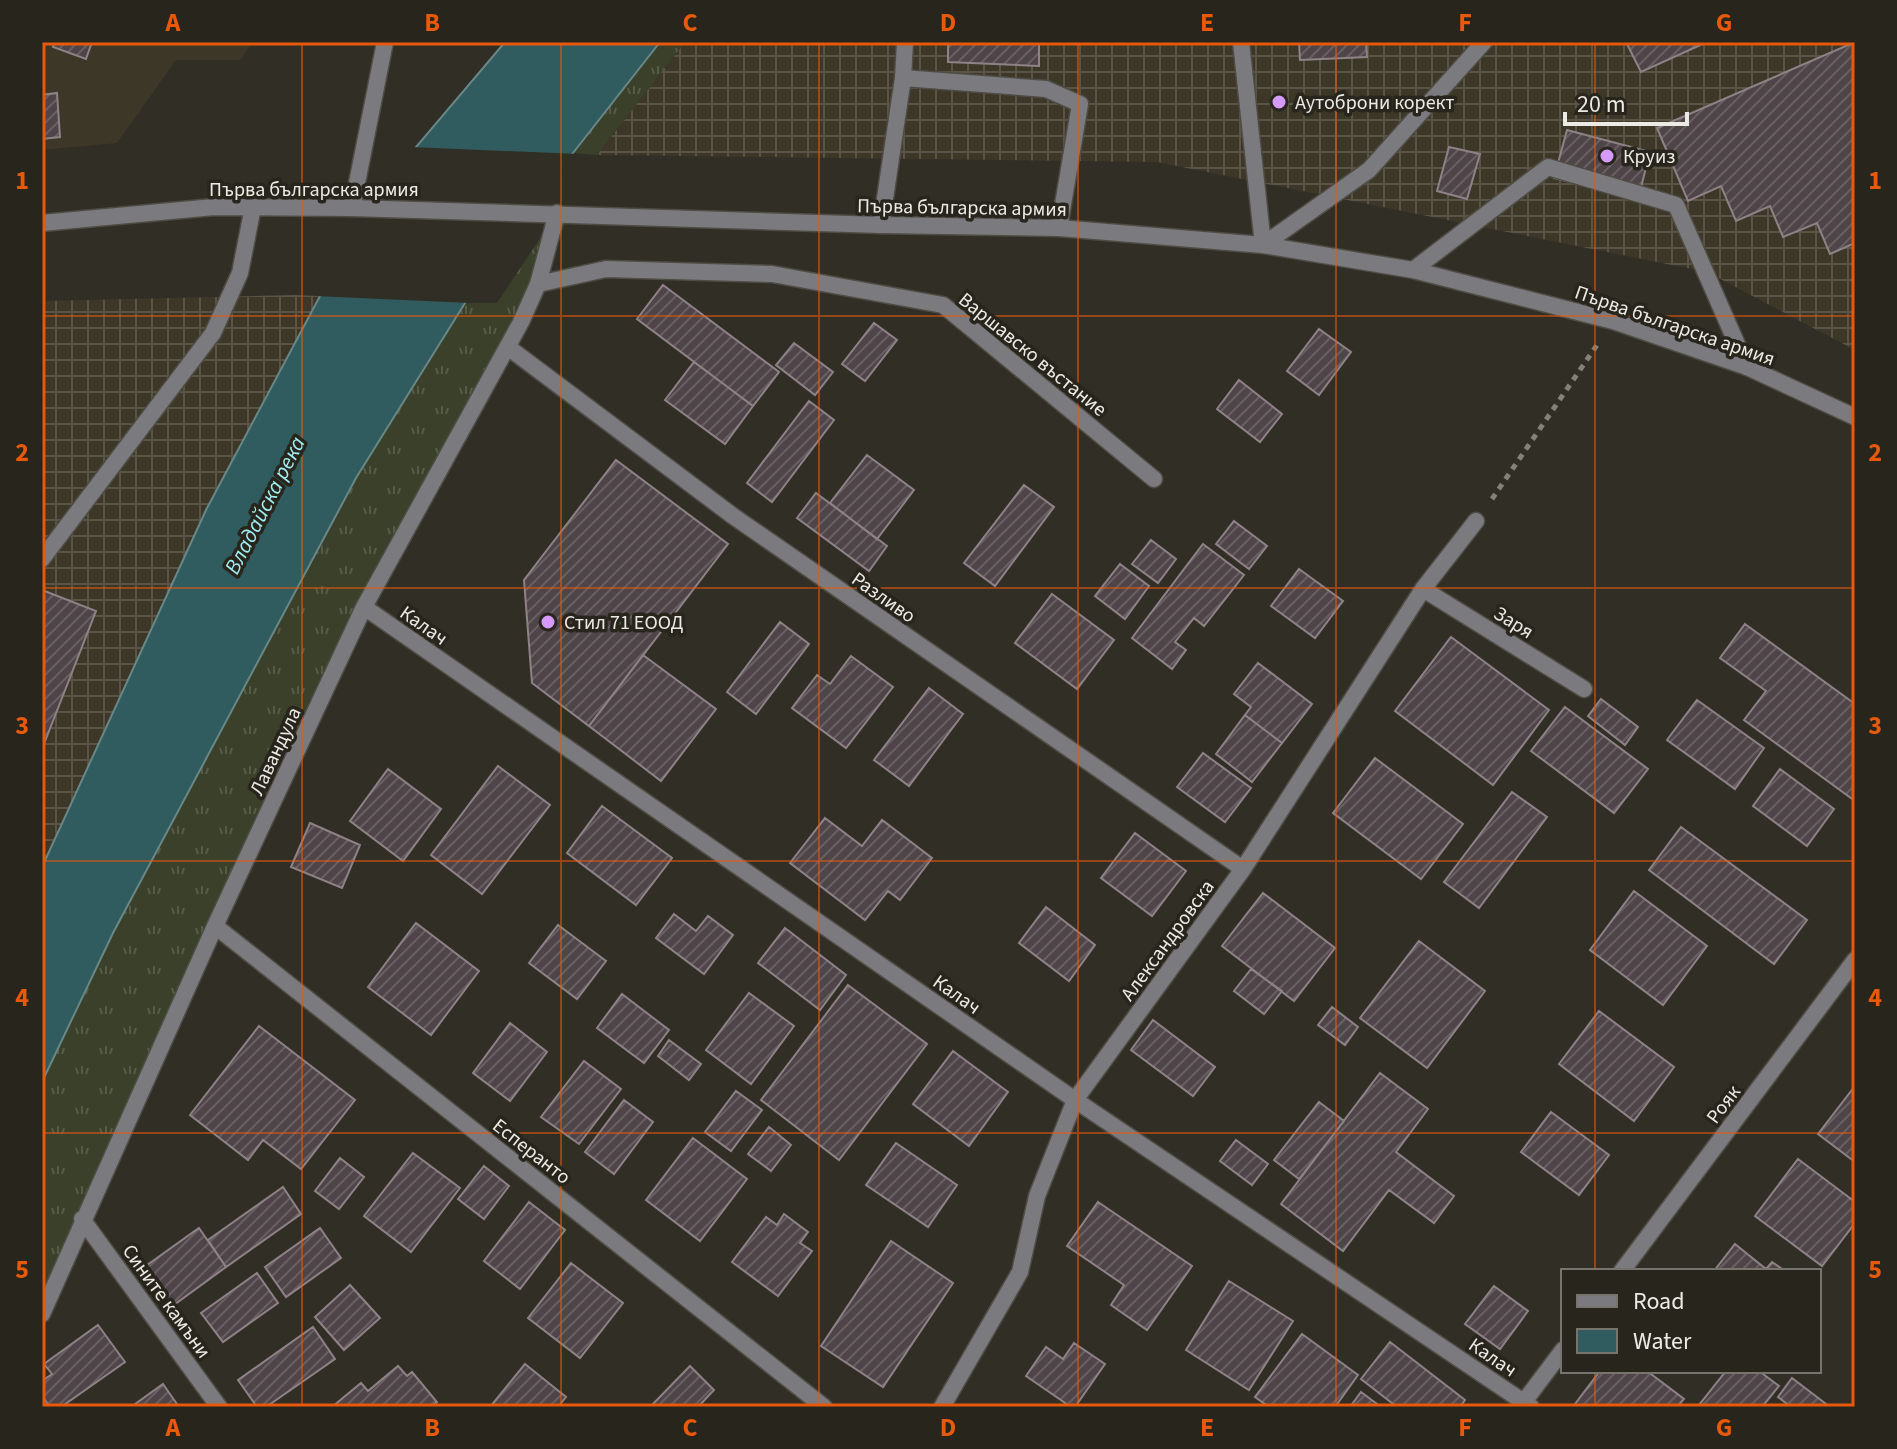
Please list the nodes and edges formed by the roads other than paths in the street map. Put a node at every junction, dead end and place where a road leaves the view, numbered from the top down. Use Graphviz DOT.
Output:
graph roads {
  1 [pos="385,42"];
  2 [pos="905,42"];
  3 [pos="1241,42"];
  4 [pos="1484,42"];
  5 [pos="903,78"];
  6 [pos="253,207"];
  7 [pos="352,208"];
  8 [pos="557,213"];
  9 [pos="42,223"];
  10 [pos="881,225"];
  11 [pos="1059,228"];
  12 [pos="1263,245"];
  13 [pos="1413,270"];
  14 [pos="538,284"];
  15 [pos="509,348"];
  16 [pos="1747,367"];
  17 [pos="1855,417"];
  18 [pos="1154,479"];
  19 [pos="1476,521"];
  20 [pos="42,559"];
  21 [pos="1423,589"];
  22 [pos="364,607"];
  23 [pos="1584,689"];
  24 [pos="1243,869"];
  25 [pos="215,926"];
  26 [pos="1855,960"];
  27 [pos="1075,1100"];
  28 [pos="82,1219"];
  29 [pos="1623,1269"];
  30 [pos="42,1314"];
  31 [pos="1561,1353"];
  32 [pos="1525,1405"];
  33 [pos="219,1407"];
  34 [pos="824,1407"];
  35 [pos="942,1407"];
  1 -- 7 [label="street"];
  2 -- 5 [label="street"];
  3 -- 12 [label="street"];
  4 -- 12 [label="street"];
  5 -- 10 [label="street"];
  5 -- 11 [label="street"];
  6 -- 7 [label="street, Първа българска армия"];
  6 -- 9 [label="street, Първа българска армия"];
  6 -- 20 [label="street"];
  7 -- 8 [label="street, Първа българска армия"];
  8 -- 10 [label="street, Първа българска армия"];
  8 -- 14 [label="street, Лавандула"];
  10 -- 11 [label="street, Първа българска армия"];
  11 -- 12 [label="street, Първа българска армия"];
  12 -- 13 [label="street, Първа българска армия"];
  13 -- 16 [label="street, Първа българска армия"];
  13 -- 16 [label="street"];
  14 -- 15 [label="street, Лавандула"];
  14 -- 18 [label="street, Варшавско въстание"];
  15 -- 22 [label="street, Лавандула"];
  15 -- 24 [label="street, Разливо"];
  16 -- 17 [label="street, Първа българска армия"];
  19 -- 21 [label="street, Александровска"];
  21 -- 23 [label="street, Заря"];
  21 -- 24 [label="street, Александровска"];
  22 -- 25 [label="street, Лавандула"];
  22 -- 27 [label="street, Калач"];
  24 -- 27 [label="street, Александровска"];
  25 -- 28 [label="street, Лавандула"];
  25 -- 34 [label="street, Есперанто"];
  26 -- 29 [label="street, Рояк"];
  27 -- 32 [label="street, Калач"];
  27 -- 35 [label="street, Александровска"];
  28 -- 30 [label="street, Лавандула"];
  28 -- 33 [label="street, Сините камъни"];
  31 -- 32 [label="street"];
}
